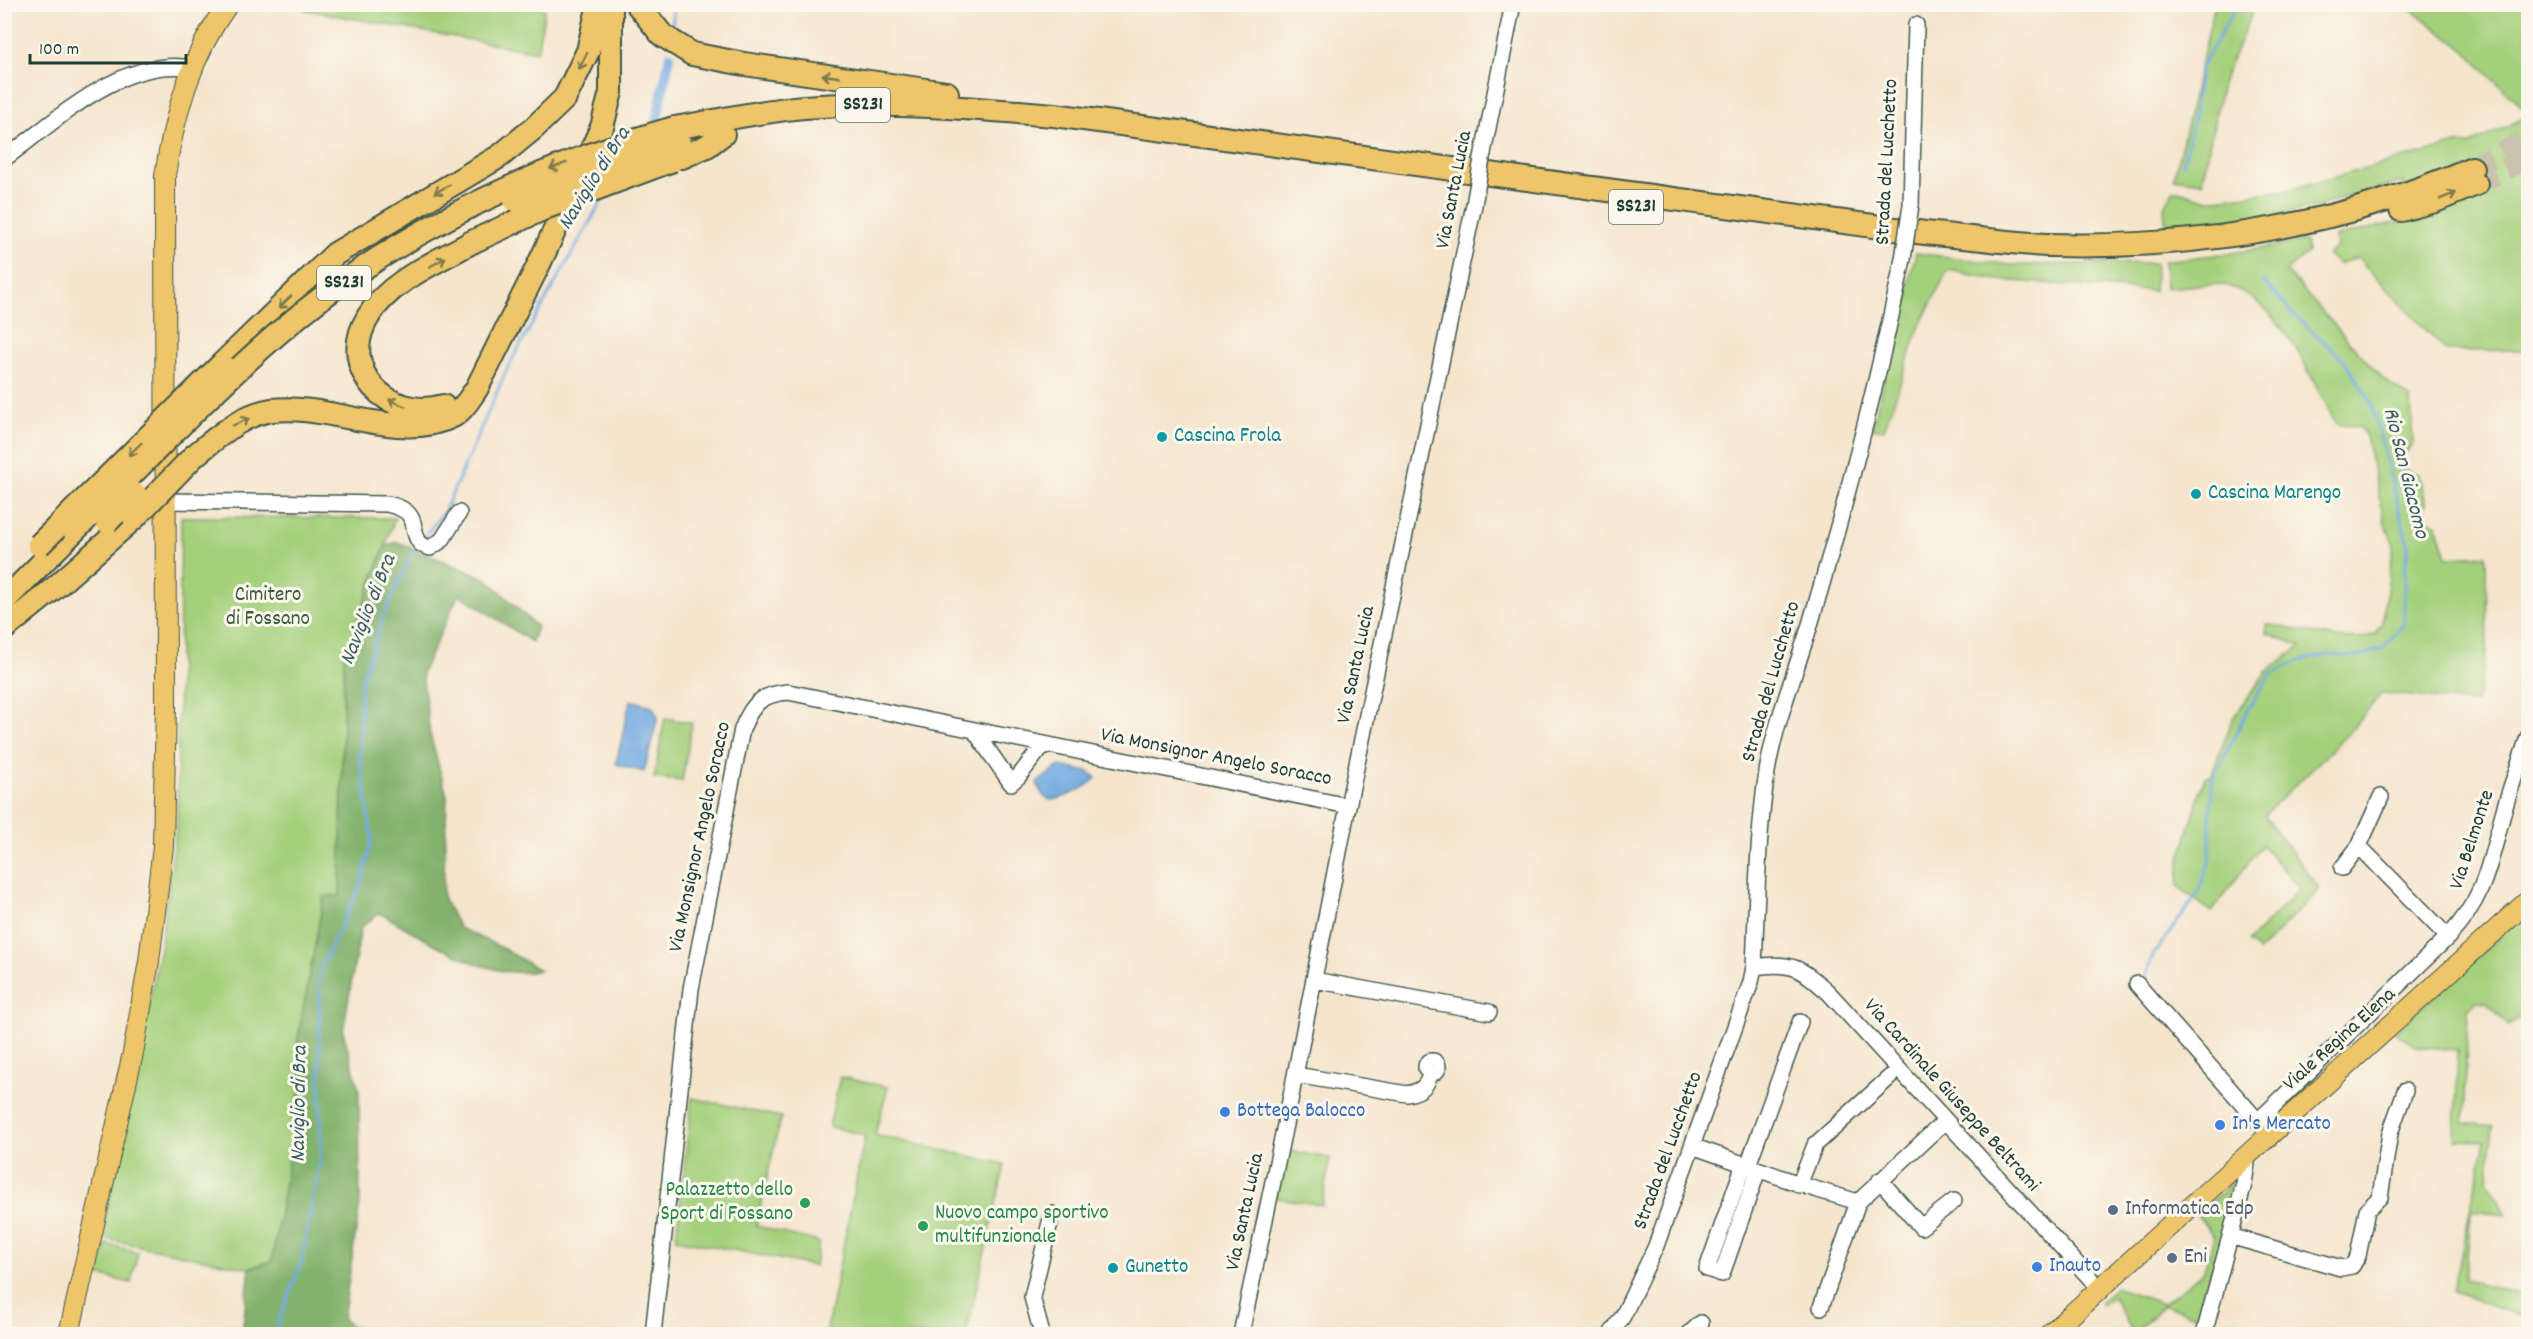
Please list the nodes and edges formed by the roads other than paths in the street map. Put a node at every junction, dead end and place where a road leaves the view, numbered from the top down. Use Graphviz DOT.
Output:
graph roads {
  1 [pos="228,4"];
  2 [pos="599,4"];
  3 [pos="611,4"];
  4 [pos="637,4"];
  5 [pos="1512,4"];
  6 [pos="1916,25"];
  7 [pos="192,68"];
  8 [pos="1054,115"];
  9 [pos="678,143"];
  10 [pos="4,159"];
  11 [pos="494,354"];
  12 [pos="164,501"];
  13 [pos="459,513"];
  14 [pos="4,592"];
  15 [pos="4,601"];
  16 [pos="4,627"];
  17 [pos="974,730"];
  18 [pos="2529,736"];
  19 [pos="1044,744"];
  20 [pos="2381,797"];
  21 [pos="1348,806"];
  22 [pos="2359,846"];
  23 [pos="2342,868"];
  24 [pos="2529,901"];
  25 [pos="2448,937"];
  26 [pos="1754,967"];
  27 [pos="1314,980"];
  28 [pos="2137,984"];
  29 [pos="1489,1012"];
  30 [pos="1800,1022"];
  31 [pos="1430,1073"];
  32 [pos="1296,1075"];
  33 [pos="1890,1077"];
  34 [pos="2405,1091"];
  35 [pos="1945,1121"];
  36 [pos="2264,1128"];
  37 [pos="1692,1146"];
  38 [pos="2245,1157"];
  39 [pos="1750,1166"];
  40 [pos="1880,1180"];
  41 [pos="1799,1185"];
  42 [pos="1954,1201"];
  43 [pos="1858,1202"];
  44 [pos="1052,1214"];
  45 [pos="2230,1236"];
  46 [pos="2100,1289"];
  47 [pos="1821,1307"];
  48 [pos="1701,1323"];
  49 [pos="69,1335"];
  50 [pos="653,1335"];
  51 [pos="1042,1335"];
  52 [pos="1241,1335"];
  53 [pos="1611,1335"];
  54 [pos="1689,1335"];
  55 [pos="2050,1335"];
  56 [pos="2204,1335"];
  1 -- 7 [label="main road"];
  2 -- 14 [label="highway, one-way, bridge"];
  3 -- 11 [label="highway"];
  8 -- 4 [label="highway, one-way"];
  5 -- 21 [label="street, Via Santa Lucia, bridge"];
  6 -- 26 [label="street, Strada del Lucchetto, bridge"];
  7 -- 10 [label="street"];
  7 -- 12 [label="main road"];
  8 -- 9 [label="highway, SS231"];
  9 -- 8 [label="highway, SS231, one-way"];
  11 -- 9 [label="highway, one-way, bridge"];
  9 -- 15 [label="highway, SS231, one-way, bridge"];
  9 -- 16 [label="highway, SS231, bridge"];
  16 -- 11 [label="highway, one-way, bridge"];
  12 -- 13 [label="street"];
  12 -- 49 [label="main road"];
  17 -- 19 [label="street, Via Monsignor Angelo Soracco"];
  17 -- 19 [label="street"];
  17 -- 50 [label="street, Via Monsignor Angelo Soracco"];
  18 -- 25 [label="street, Via Belmonte"];
  19 -- 21 [label="street, Via Monsignor Angelo Soracco"];
  20 -- 22 [label="street"];
  21 -- 27 [label="street, Via Santa Lucia"];
  22 -- 23 [label="street"];
  22 -- 25 [label="street"];
  24 -- 36 [label="main road, Viale Regina Elena"];
  25 -- 36 [label="street, Via Belmonte"];
  26 -- 35 [label="street, Via Cardinale Giuseppe Beltrami"];
  26 -- 37 [label="street, Strada del Lucchetto"];
  27 -- 29 [label="street"];
  27 -- 32 [label="street, Via Santa Lucia"];
  28 -- 36 [label="street"];
  30 -- 39 [label="street"];
  31 -- 32 [label="street"];
  32 -- 52 [label="street, Via Santa Lucia"];
  33 -- 41 [label="street"];
  34 -- 45 [label="street"];
  35 -- 40 [label="street"];
  35 -- 46 [label="street, Via Cardinale Giuseppe Beltrami"];
  36 -- 38 [label="main road, Viale Regina Elena"];
  37 -- 39 [label="street"];
  37 -- 53 [label="street, Strada del Lucchetto"];
  38 -- 45 [label="street"];
  38 -- 46 [label="main road, Viale Regina Elena"];
  39 -- 39 [label="street"];
  39 -- 41 [label="street"];
  40 -- 42 [label="street"];
  40 -- 43 [label="street"];
  41 -- 43 [label="street"];
  43 -- 47 [label="street"];
  44 -- 51 [label="street"];
  45 -- 56 [label="street"];
  46 -- 55 [label="main road, Viale Regina Elena"];
  48 -- 54 [label="street"];
}
